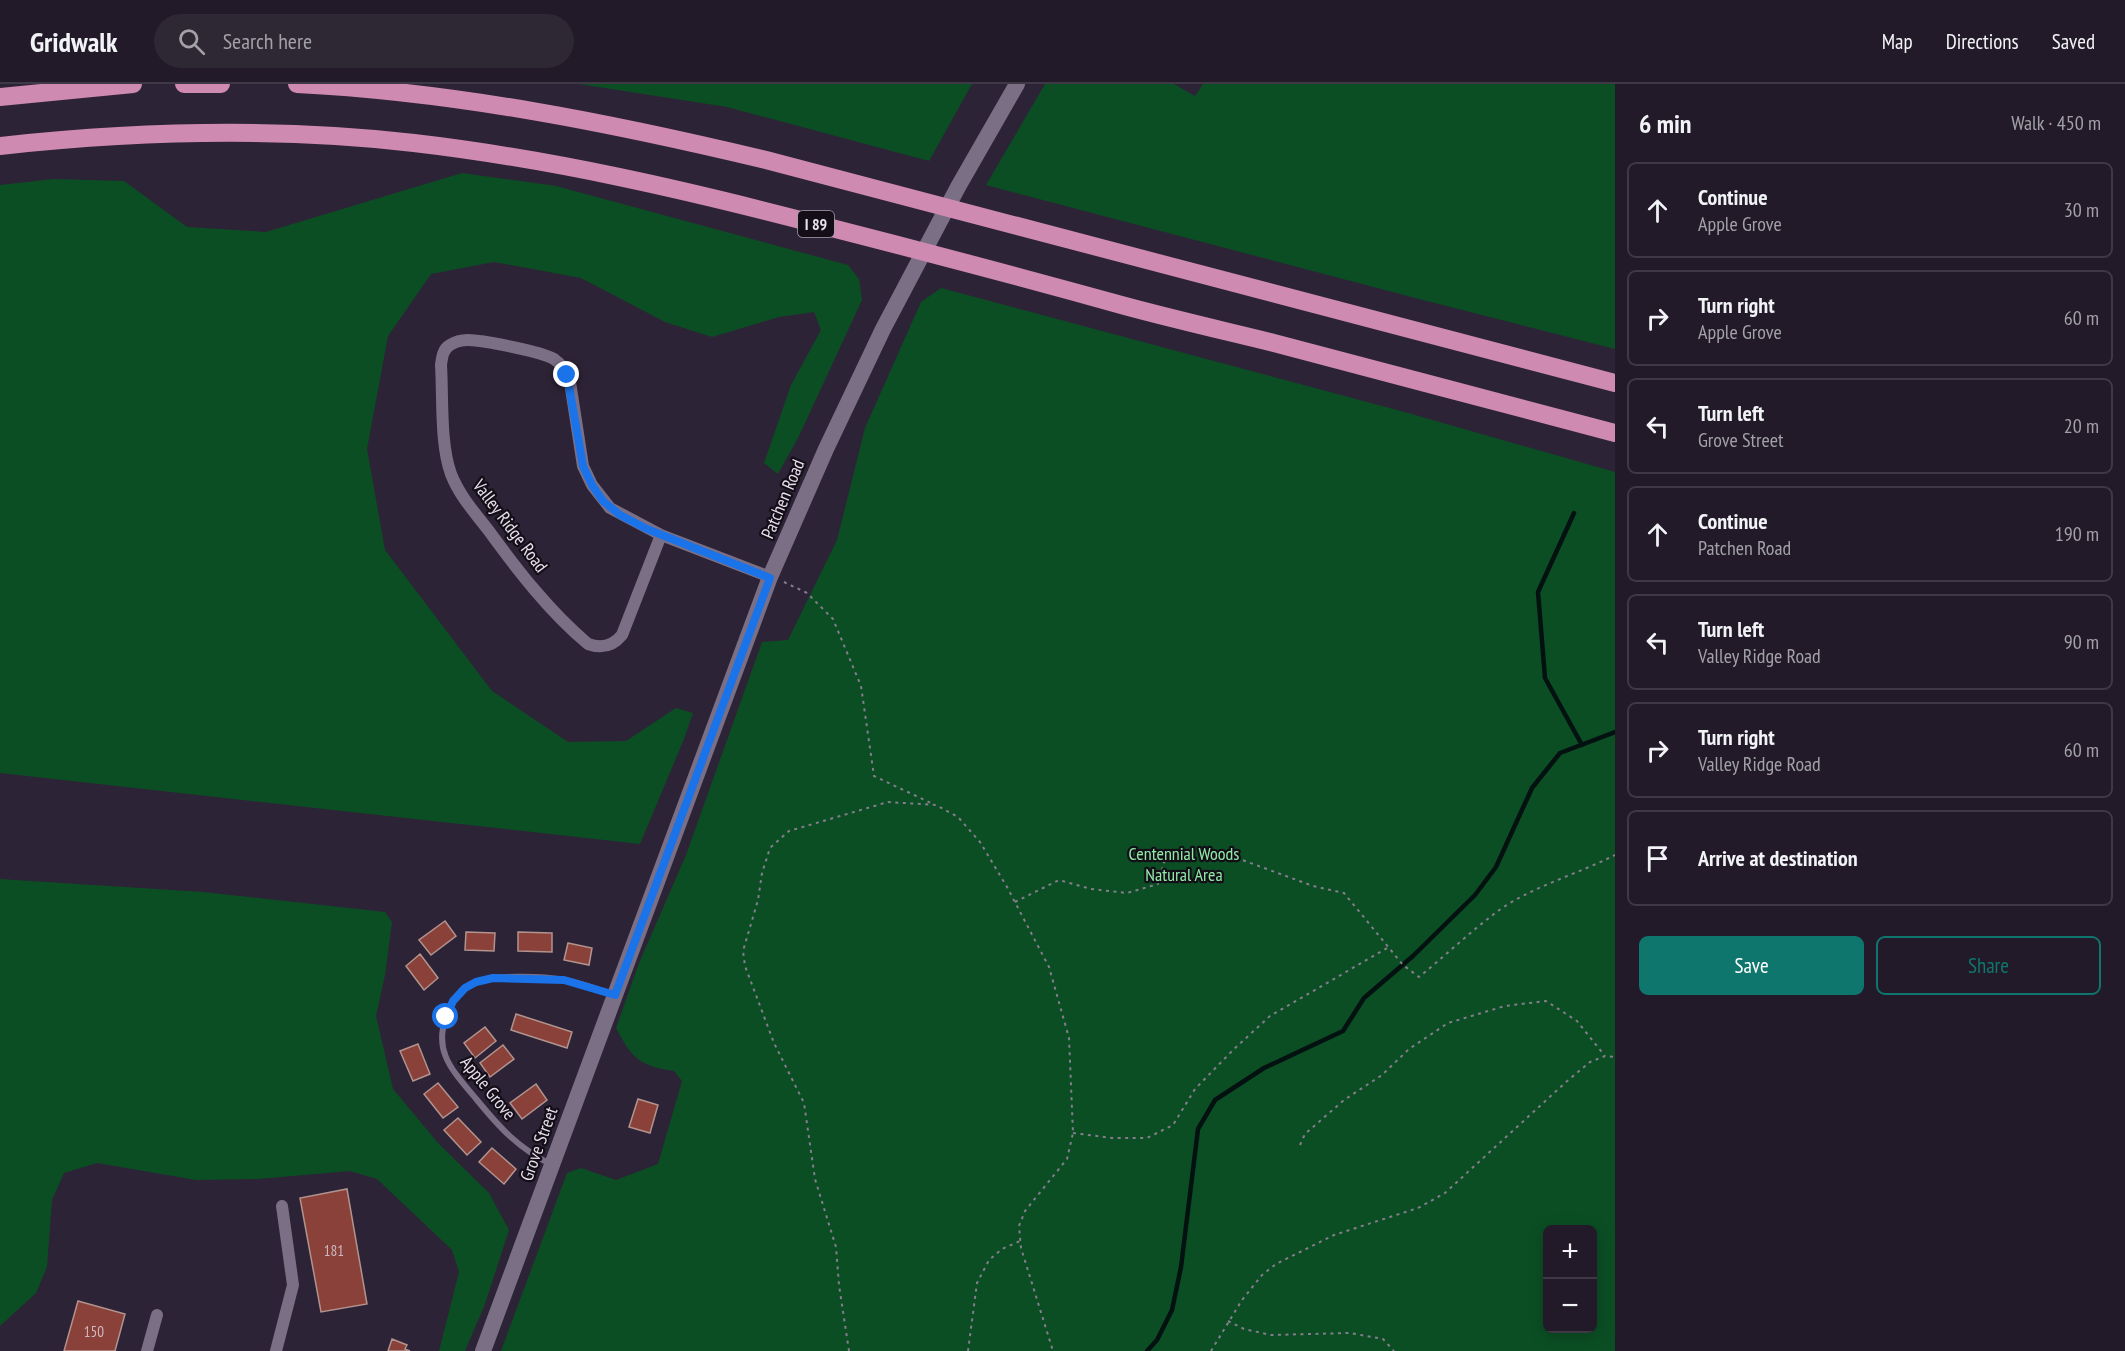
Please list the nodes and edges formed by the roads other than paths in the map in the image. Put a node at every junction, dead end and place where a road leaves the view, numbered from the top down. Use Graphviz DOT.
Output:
graph roads {
  1 [pos="133,84"];
  2 [pos="184,84"];
  3 [pos="221,84"];
  4 [pos="297,84"];
  5 [pos="1017,84"];
  6 [pos="0,97"];
  7 [pos="0,146"];
  8 [pos="1615,383"];
  9 [pos="1615,433"];
  10 [pos="661,536"];
  11 [pos="770,578"];
  12 [pos="632,951"];
  13 [pos="615,995"];
  14 [pos="552,1165"];
  15 [pos="282,1206"];
  16 [pos="157,1315"];
  17 [pos="147,1351"];
  18 [pos="276,1351"];
  19 [pos="483,1351"];
  1 -- 6 [label="highway"];
  2 -- 3 [label="highway"];
  4 -- 8 [label="highway"];
  5 -- 11 [label="street, Patchen Road"];
  7 -- 9 [label="highway, I 89"];
  10 -- 10 [label="street, Valley Ridge Road"];
  10 -- 11 [label="street, Valley Ridge Road"];
  11 -- 12 [label="street, Patchen Road"];
  12 -- 13 [label="street, Grove Street"];
  13 -- 14 [label="street, Grove Street"];
  13 -- 14 [label="lane, Apple Grove"];
  14 -- 19 [label="street, Grove Street"];
  15 -- 18 [label="street"];
  16 -- 17 [label="street"];
}
